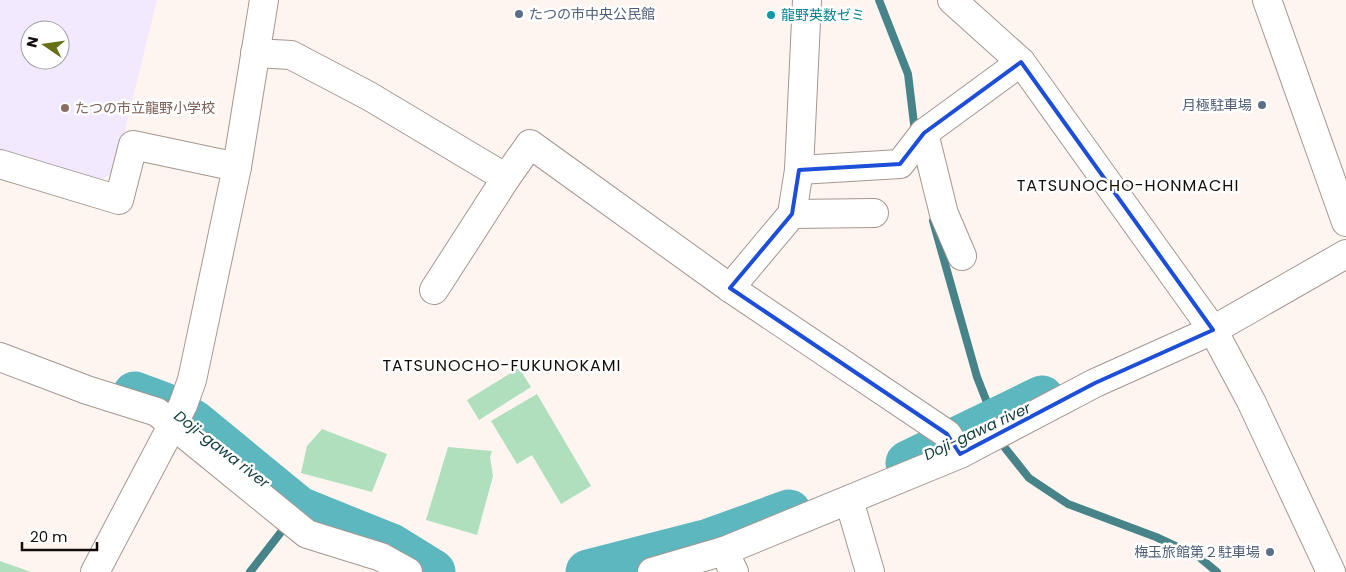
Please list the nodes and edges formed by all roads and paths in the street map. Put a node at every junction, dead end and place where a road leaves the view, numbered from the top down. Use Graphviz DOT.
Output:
graph roads {
  1 [pos="264,0"];
  2 [pos="807,0"];
  3 [pos="952,0"];
  4 [pos="1267,0"];
  5 [pos="255,53"];
  6 [pos="1021,62"];
  7 [pos="924,133"];
  8 [pos="0,164"];
  9 [pos="237,167"];
  10 [pos="799,170"];
  11 [pos="506,178"];
  12 [pos="874,213"];
  13 [pos="792,214"];
  14 [pos="1346,222"];
  15 [pos="1346,254"];
  16 [pos="962,256"];
  17 [pos="730,288"];
  18 [pos="434,290"];
  19 [pos="1213,330"];
  20 [pos="0,357"];
  21 [pos="177,415"];
  22 [pos="960,454"];
  23 [pos="849,500"];
  24 [pos="729,561"];
  25 [pos="95,572"];
  26 [pos="408,572"];
  27 [pos="652,572"];
  28 [pos="870,572"];
  29 [pos="1332,572"];
  1 -- 5 [label="street"];
  2 -- 10 [label="street"];
  3 -- 6 [label="street"];
  4 -- 14 [label="street"];
  5 -- 9 [label="street"];
  5 -- 11 [label="street"];
  6 -- 7 [label="street"];
  6 -- 19 [label="street"];
  7 -- 10 [label="street"];
  7 -- 16 [label="street"];
  8 -- 9 [label="street"];
  9 -- 21 [label="street"];
  10 -- 13 [label="street"];
  11 -- 17 [label="street"];
  11 -- 18 [label="street"];
  12 -- 13 [label="street"];
  13 -- 17 [label="street"];
  15 -- 19 [label="street"];
  17 -- 22 [label="street"];
  19 -- 22 [label="street"];
  19 -- 29 [label="street"];
  20 -- 21 [label="street"];
  21 -- 25 [label="street"];
  21 -- 26 [label="street"];
  22 -- 23 [label="street"];
  23 -- 24 [label="street"];
  23 -- 28 [label="street"];
  24 -- 27 [label="street"];
}
